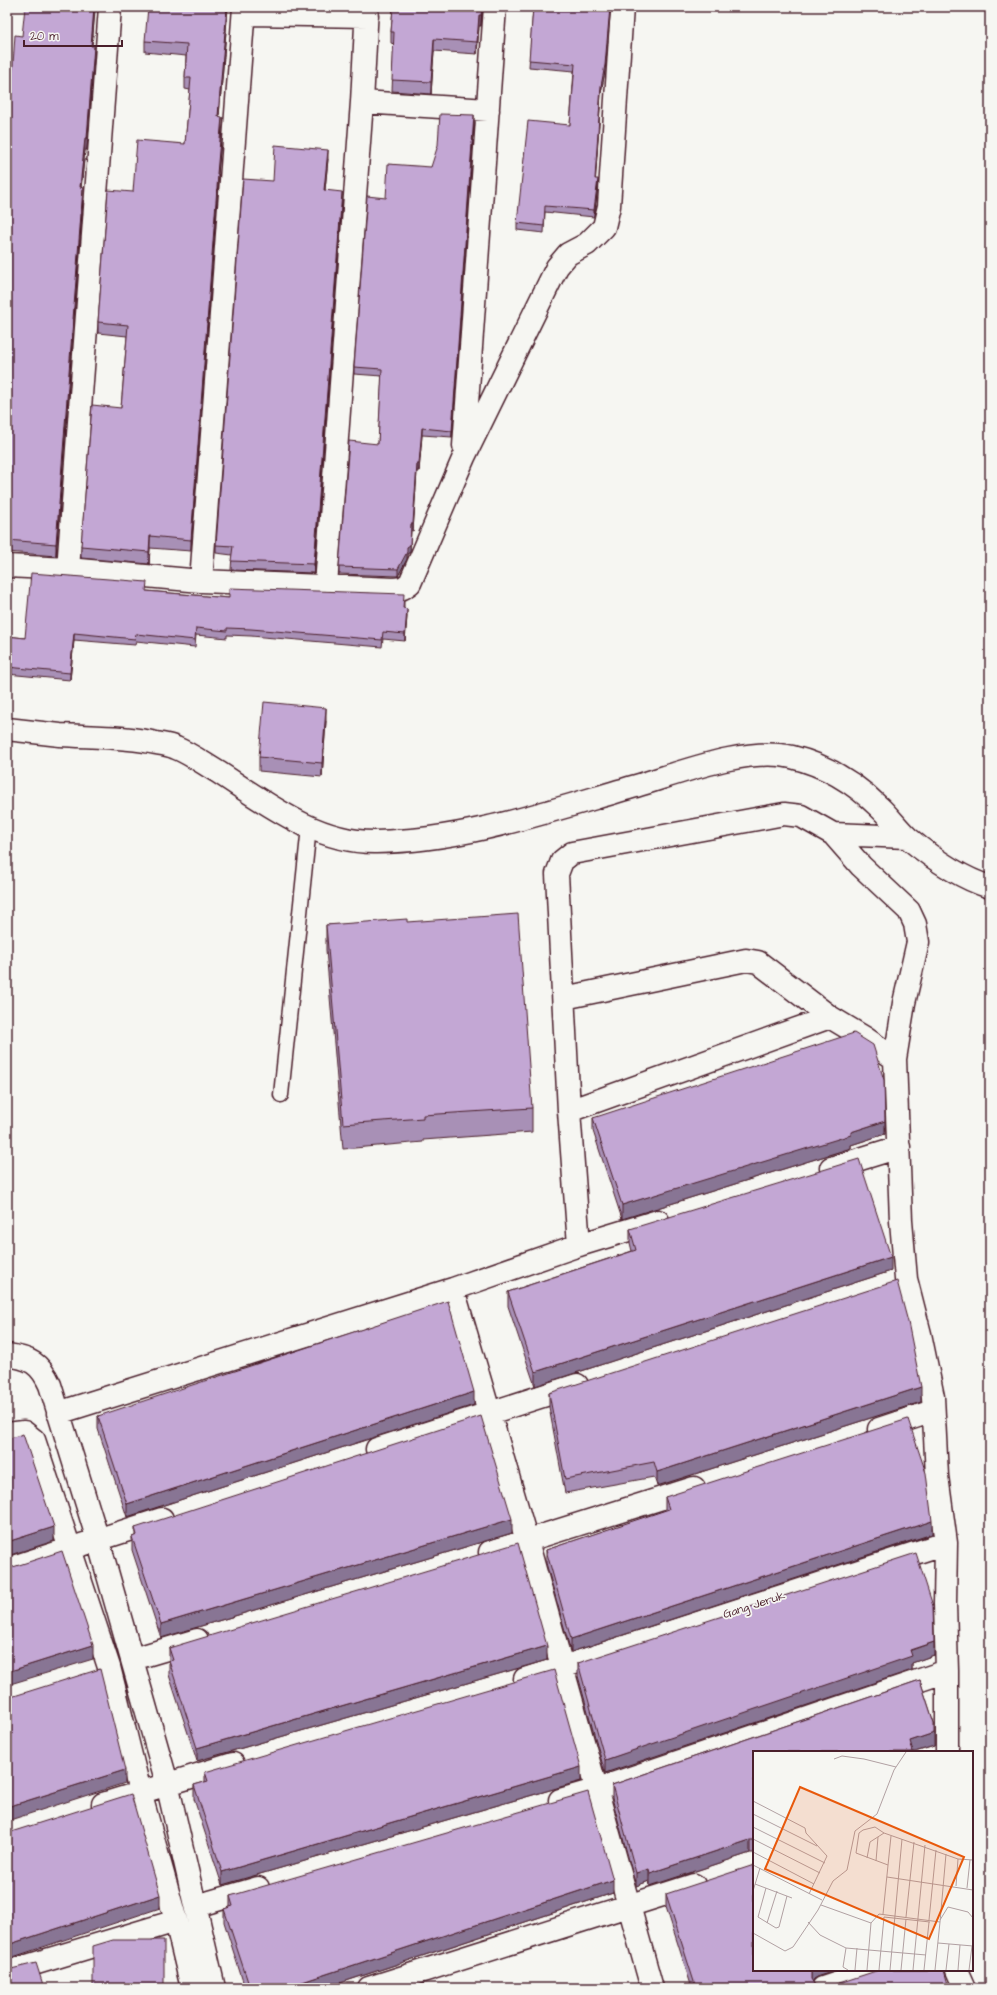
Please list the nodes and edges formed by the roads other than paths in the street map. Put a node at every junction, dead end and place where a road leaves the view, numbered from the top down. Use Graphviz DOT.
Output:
graph roads {
  1 [pos="110,7"];
  2 [pos="494,7"];
  3 [pos="622,7"];
  4 [pos="244,10"];
  5 [pos="367,11"];
  6 [pos="362,102"];
  7 [pos="488,110"];
  8 [pos="464,457"];
  9 [pos="7,566"];
  10 [pos="68,569"];
  11 [pos="201,581"];
  12 [pos="326,585"];
  13 [pos="7,729"];
  14 [pos="309,827"];
  15 [pos="833,834"];
  16 [pos="907,837"];
  17 [pos="990,887"];
  18 [pos="564,998"];
  19 [pos="830,1017"];
  20 [pos="895,1059"];
  21 [pos="281,1095"];
  22 [pos="569,1111"];
  23 [pos="899,1148"];
  24 [pos="815,1173"];
  25 [pos="678,1215"];
  26 [pos="579,1245"];
  27 [pos="906,1279"];
  28 [pos="884,1286"];
  29 [pos="453,1290"];
  30 [pos="7,1355"];
  31 [pos="596,1379"];
  32 [pos="933,1411"];
  33 [pos="490,1413"];
  34 [pos="58,1414"];
  35 [pos="7,1434"];
  36 [pos="858,1435"];
  37 [pos="362,1454"];
  38 [pos="715,1481"];
  39 [pos="181,1513"];
  40 [pos="98,1540"];
  41 [pos="527,1541"];
  42 [pos="946,1543"];
  43 [pos="71,1549"];
  44 [pos="474,1557"];
  45 [pos="7,1569"];
  46 [pos="216,1634"];
  47 [pos="133,1660"];
  48 [pos="109,1666"];
  49 [pos="563,1668"];
  50 [pos="947,1671"];
  51 [pos="87,1673"];
  52 [pos="510,1683"];
  53 [pos="947,1751"];
  54 [pos="251,1758"];
  55 [pos="167,1783"];
  56 [pos="598,1789"];
  57 [pos="140,1792"];
  58 [pos="545,1804"];
  59 [pos="81,1811"];
  60 [pos="710,1880"];
  61 [pos="279,1882"];
  62 [pos="196,1906"];
  63 [pos="630,1906"];
  64 [pos="176,1921"];
  65 [pos="875,1971"];
  66 [pos="957,1971"];
  67 [pos="7,1972"];
  68 [pos="192,1988"];
  69 [pos="214,1988"];
  70 [pos="368,1988"];
  71 [pos="652,1988"];
  72 [pos="823,1988"];
  73 [pos="965,1988"];
  1 -- 10 [label="street"];
  2 -- 7 [label="street"];
  3 -- 8 [label="street"];
  4 -- 5 [label="street"];
  4 -- 11 [label="street"];
  5 -- 6 [label="street"];
  6 -- 7 [label="street"];
  6 -- 12 [label="street"];
  7 -- 8 [label="street"];
  8 -- 12 [label="street"];
  9 -- 10 [label="street"];
  10 -- 11 [label="street"];
  11 -- 12 [label="street"];
  13 -- 14 [label="street"];
  14 -- 16 [label="street"];
  14 -- 21 [label="lane"];
  15 -- 16 [label="street"];
  15 -- 18 [label="street"];
  15 -- 20 [label="street"];
  16 -- 17 [label="street"];
  18 -- 19 [label="street"];
  18 -- 22 [label="street"];
  19 -- 20 [label="street"];
  19 -- 22 [label="street"];
  20 -- 23 [label="street"];
  22 -- 26 [label="street"];
  23 -- 24 [label="street"];
  23 -- 27 [label="street"];
  25 -- 26 [label="street"];
  26 -- 29 [label="street"];
  27 -- 28 [label="street"];
  27 -- 32 [label="street"];
  29 -- 33 [label="street"];
  29 -- 34 [label="street"];
  30 -- 34 [label="street"];
  31 -- 33 [label="street"];
  32 -- 36 [label="street"];
  32 -- 42 [label="street"];
  33 -- 37 [label="street"];
  33 -- 41 [label="street"];
  34 -- 40 [label="street"];
  35 -- 43 [label="street"];
  38 -- 41 [label="street"];
  39 -- 40 [label="street"];
  40 -- 43 [label="street"];
  40 -- 47 [label="street"];
  41 -- 44 [label="street"];
  41 -- 49 [label="street"];
  42 -- 49 [label="street, Gang Jeruk"];
  42 -- 50 [label="street"];
  43 -- 45 [label="street"];
  43 -- 48 [label="street"];
  46 -- 47 [label="street"];
  47 -- 55 [label="street"];
  48 -- 51 [label="street"];
  48 -- 57 [label="street"];
  49 -- 52 [label="street, Gang Jeruk"];
  49 -- 56 [label="street"];
  50 -- 53 [label="street"];
  50 -- 56 [label="street"];
  54 -- 55 [label="street"];
  55 -- 57 [label="street"];
  55 -- 62 [label="street"];
  56 -- 58 [label="street"];
  56 -- 63 [label="street"];
  57 -- 59 [label="street"];
  57 -- 64 [label="street"];
  60 -- 63 [label="street"];
  61 -- 62 [label="street"];
  62 -- 69 [label="street"];
  63 -- 70 [label="street"];
  63 -- 71 [label="street"];
  64 -- 67 [label="street"];
  64 -- 68 [label="street"];
  65 -- 72 [label="street"];
  66 -- 73 [label="street"];
}
